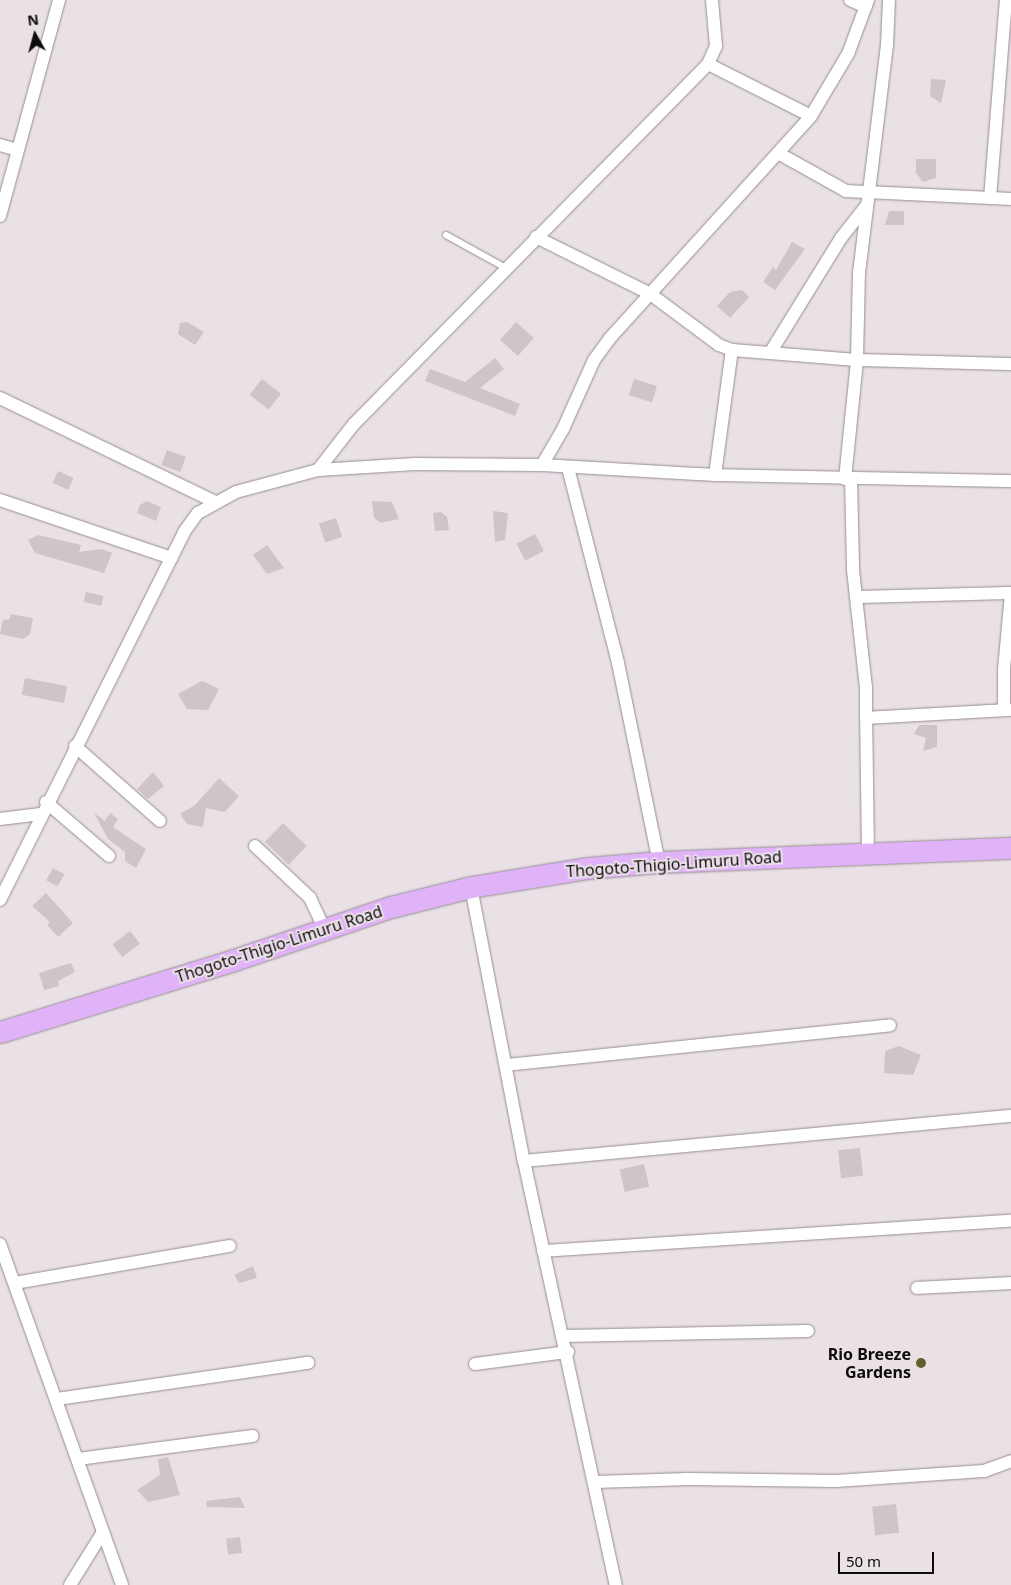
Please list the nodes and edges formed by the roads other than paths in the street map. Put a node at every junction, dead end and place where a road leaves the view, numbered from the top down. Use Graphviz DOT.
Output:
graph roads {
  1 [pos="59,0"];
  2 [pos="712,0"];
  3 [pos="850,0"];
  4 [pos="889,0"];
  5 [pos="1006,0"];
  6 [pos="867,4"];
  7 [pos="708,64"];
  8 [pos="1006,79"];
  9 [pos="811,116"];
  10 [pos="0,144"];
  11 [pos="17,150"];
  12 [pos="778,152"];
  13 [pos="867,198"];
  14 [pos="990,198"];
  15 [pos="1011,199"];
  16 [pos="0,216"];
  17 [pos="446,235"];
  18 [pos="536,237"];
  19 [pos="506,268"];
  20 [pos="649,292"];
  21 [pos="732,350"];
  22 [pos="770,353"];
  23 [pos="857,360"];
  24 [pos="1011,364"];
  25 [pos="0,398"];
  26 [pos="542,464"];
  27 [pos="568,468"];
  28 [pos="318,470"];
  29 [pos="715,475"];
  30 [pos="848,479"];
  31 [pos="1011,482"];
  32 [pos="0,500"];
  33 [pos="215,502"];
  34 [pos="171,558"];
  35 [pos="1011,594"];
  36 [pos="856,597"];
  37 [pos="1008,710"];
  38 [pos="866,718"];
  39 [pos="75,746"];
  40 [pos="44,808"];
  41 [pos="0,819"];
  42 [pos="160,821"];
  43 [pos="255,846"];
  44 [pos="1011,848"];
  45 [pos="868,852"];
  46 [pos="109,856"];
  47 [pos="659,862"];
  48 [pos="471,887"];
  49 [pos="0,900"];
  50 [pos="325,930"];
  51 [pos="890,1026"];
  52 [pos="0,1032"];
  53 [pos="506,1065"];
  54 [pos="1011,1116"];
  55 [pos="524,1161"];
  56 [pos="1011,1221"];
  57 [pos="0,1244"];
  58 [pos="230,1246"];
  59 [pos="543,1251"];
  60 [pos="1011,1282"];
  61 [pos="15,1283"];
  62 [pos="918,1288"];
  63 [pos="808,1331"];
  64 [pos="564,1336"];
  65 [pos="568,1352"];
  66 [pos="308,1363"];
  67 [pos="475,1364"];
  68 [pos="57,1399"];
  69 [pos="252,1436"];
  70 [pos="78,1459"];
  71 [pos="1011,1461"];
  72 [pos="594,1482"];
  73 [pos="103,1532"];
  74 [pos="70,1585"];
  75 [pos="122,1585"];
  76 [pos="616,1585"];
  1 -- 11 [label="street"];
  2 -- 7 [label="street"];
  3 -- 6 [label="street"];
  4 -- 13 [label="street"];
  5 -- 8 [label="street"];
  6 -- 9 [label="street"];
  7 -- 9 [label="street"];
  7 -- 18 [label="street"];
  8 -- 14 [label="street"];
  9 -- 12 [label="street"];
  10 -- 11 [label="street"];
  11 -- 16 [label="street"];
  12 -- 13 [label="street"];
  12 -- 20 [label="street"];
  13 -- 14 [label="street"];
  13 -- 22 [label="street"];
  13 -- 23 [label="street"];
  14 -- 15 [label="street"];
  17 -- 19 [label="lane"];
  18 -- 19 [label="street"];
  18 -- 20 [label="street"];
  19 -- 28 [label="street"];
  20 -- 21 [label="street"];
  20 -- 26 [label="street"];
  21 -- 22 [label="street"];
  21 -- 29 [label="street"];
  22 -- 23 [label="street"];
  23 -- 24 [label="street"];
  23 -- 30 [label="street"];
  25 -- 33 [label="street"];
  26 -- 27 [label="street"];
  26 -- 28 [label="street"];
  27 -- 29 [label="street"];
  27 -- 47 [label="street"];
  28 -- 33 [label="street"];
  29 -- 30 [label="street"];
  30 -- 31 [label="street"];
  30 -- 36 [label="street"];
  32 -- 34 [label="street"];
  33 -- 34 [label="street"];
  34 -- 39 [label="street"];
  35 -- 36 [label="street"];
  35 -- 37 [label="street"];
  36 -- 38 [label="street"];
  37 -- 38 [label="street"];
  38 -- 45 [label="street"];
  39 -- 40 [label="street"];
  39 -- 42 [label="street"];
  40 -- 41 [label="street"];
  40 -- 46 [label="street"];
  40 -- 49 [label="street"];
  43 -- 50 [label="street"];
  44 -- 45 [label="highway, Thogoto-Thigio-Limuru Road"];
  45 -- 47 [label="highway, Thogoto-Thigio-Limuru Road"];
  47 -- 48 [label="highway, Thogoto-Thigio-Limuru Road"];
  48 -- 50 [label="highway, Thogoto-Thigio-Limuru Road"];
  48 -- 53 [label="street"];
  50 -- 52 [label="highway, Thogoto-Thigio-Limuru Road"];
  51 -- 53 [label="street"];
  53 -- 55 [label="street"];
  54 -- 55 [label="street"];
  55 -- 59 [label="street"];
  56 -- 59 [label="street"];
  57 -- 61 [label="street"];
  58 -- 61 [label="street"];
  59 -- 64 [label="street"];
  60 -- 62 [label="street"];
  61 -- 68 [label="street"];
  63 -- 64 [label="street"];
  64 -- 65 [label="street"];
  65 -- 67 [label="street"];
  65 -- 72 [label="street"];
  66 -- 68 [label="street"];
  68 -- 70 [label="street"];
  69 -- 70 [label="street"];
  70 -- 73 [label="street"];
  71 -- 72 [label="street"];
  72 -- 76 [label="street"];
  73 -- 74 [label="street"];
  73 -- 75 [label="street"];
}
